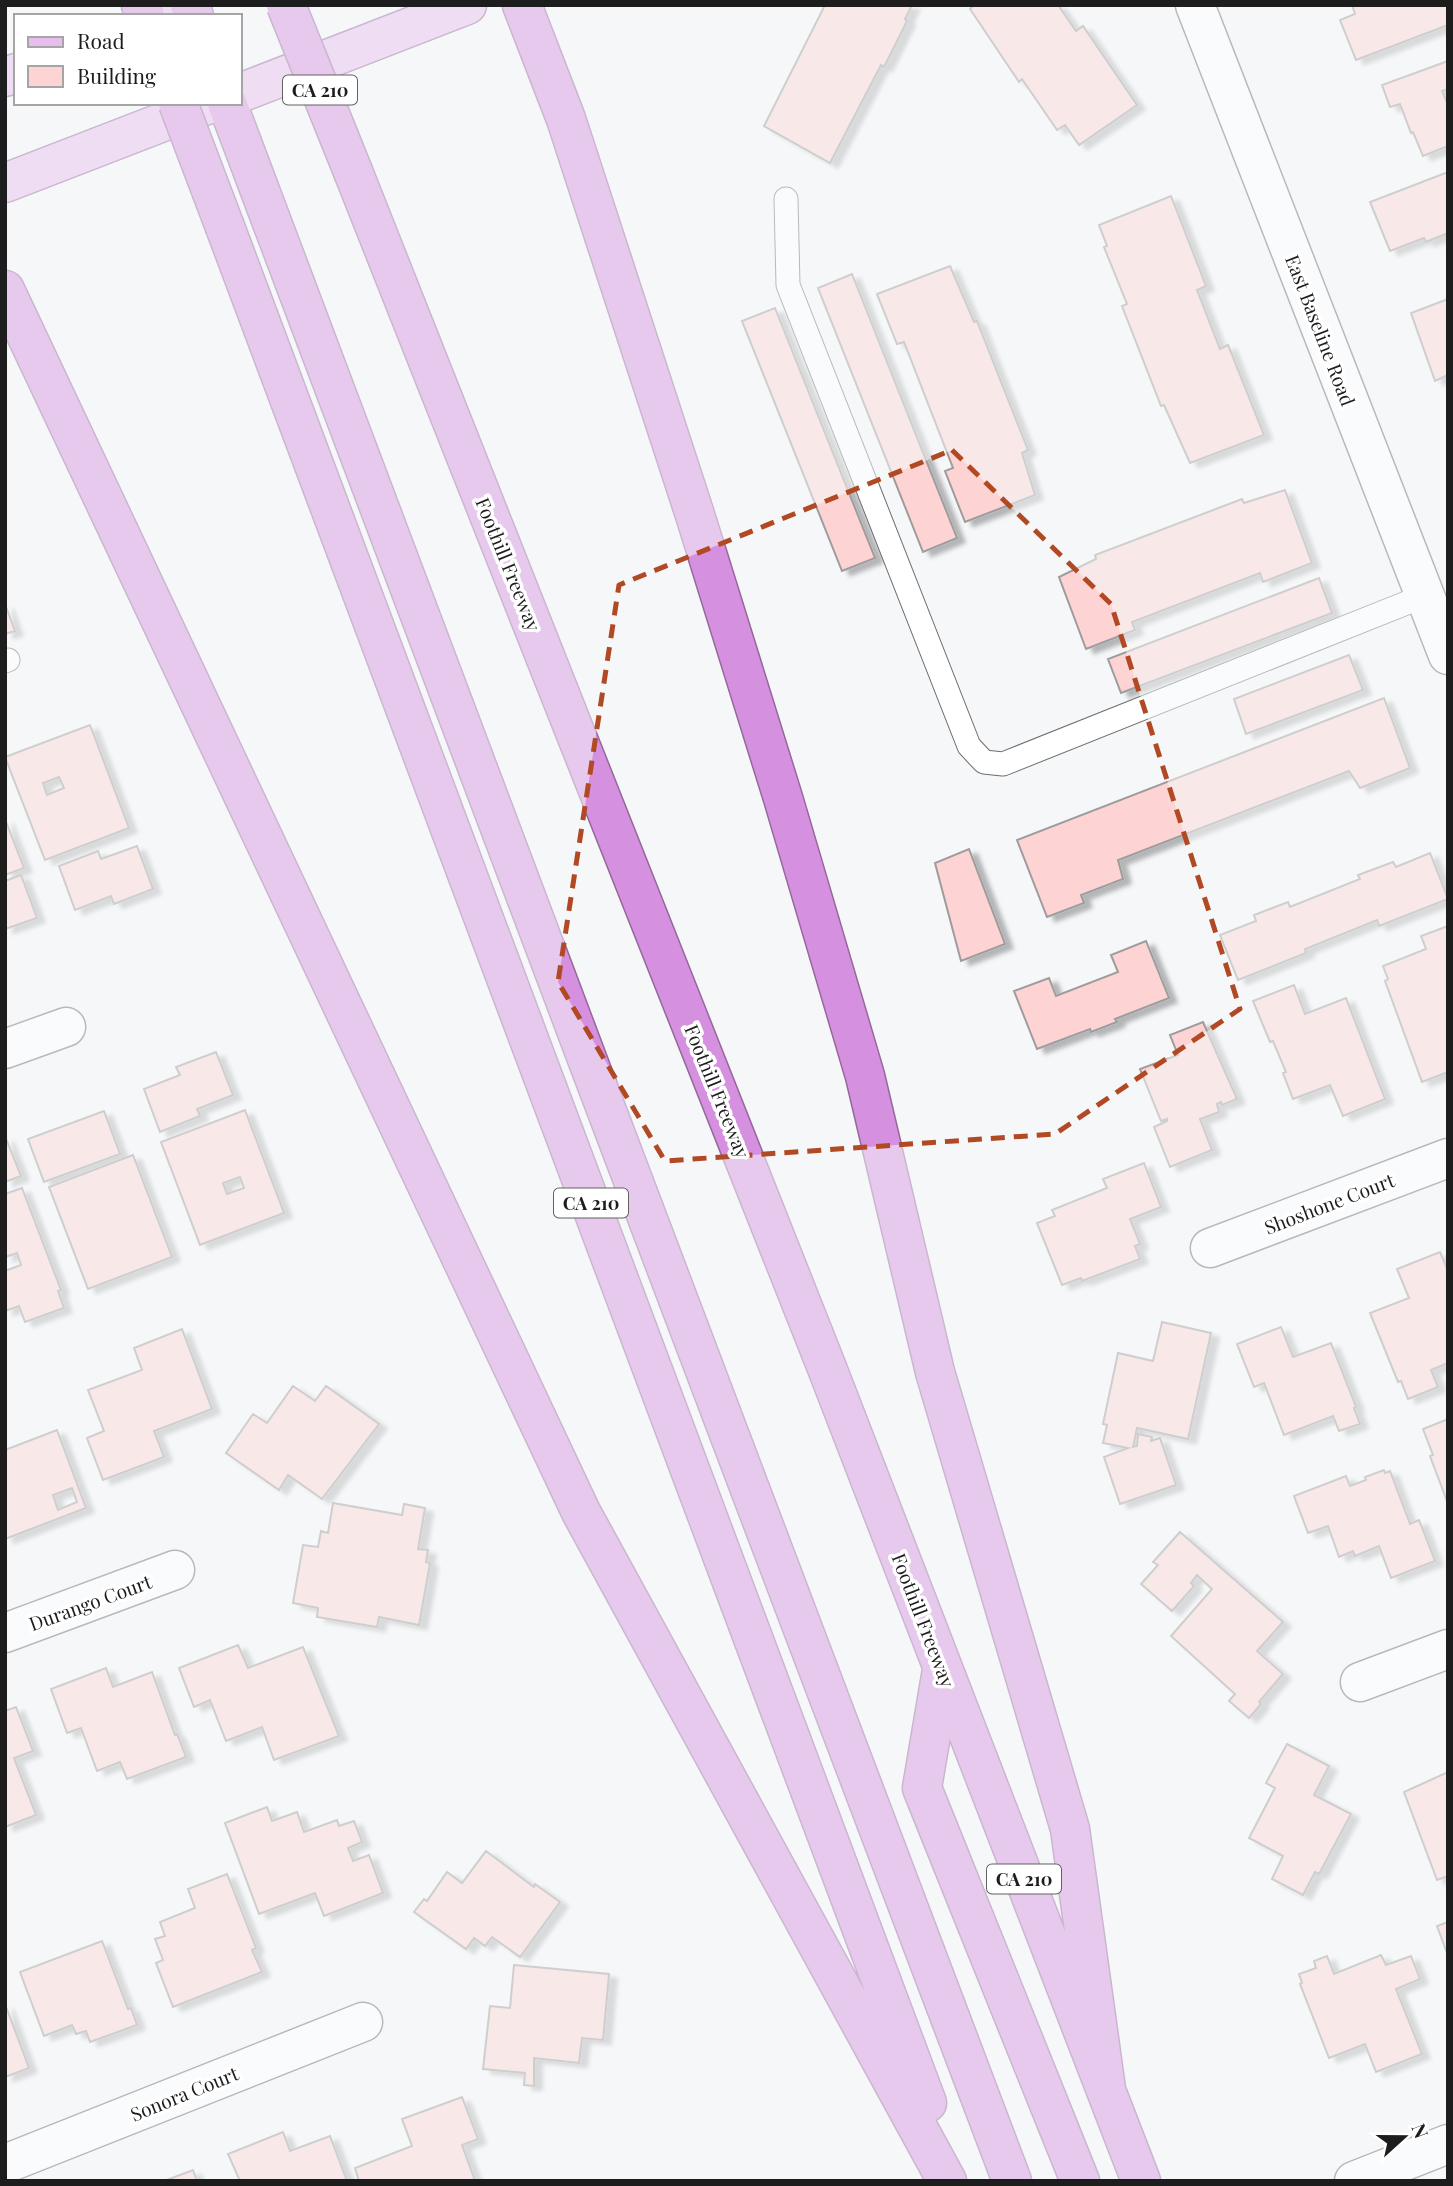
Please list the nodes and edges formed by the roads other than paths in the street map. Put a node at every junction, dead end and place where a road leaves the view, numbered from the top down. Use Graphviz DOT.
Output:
graph roads {
  1 [pos="189,5"];
  2 [pos="286,5"];
  3 [pos="467,5"];
  4 [pos="522,5"];
  5 [pos="1195,5"];
  6 [pos="166,14"];
  7 [pos="242,92"];
  8 [pos="179,105"];
  9 [pos="207,105"];
  10 [pos="228,105"];
  11 [pos="5,183"];
  12 [pos="786,198"];
  13 [pos="5,289"];
  14 [pos="1424,596"];
  15 [pos="1448,655"];
  16 [pos="66,1027"];
  17 [pos="5,1049"];
  18 [pos="1448,1158"];
  19 [pos="1210,1248"];
  20 [pos="174,1570"];
  21 [pos="5,1633"];
  22 [pos="1448,1649"];
  23 [pos="942,1668"];
  24 [pos="1360,1682"];
  25 [pos="363,2022"];
  26 [pos="1106,2089"];
  27 [pos="1448,2144"];
  28 [pos="5,2164"];
  29 [pos="1139,2176"];
  30 [pos="947,2181"];
  31 [pos="956,2181"];
  32 [pos="1012,2181"];
  33 [pos="1080,2181"];
  34 [pos="1354,2181"];
  1 -- 6 [label="main road"];
  2 -- 23 [label="highway, Foothill Freeway / CA 210, bridge"];
  3 -- 7 [label="main road"];
  4 -- 26 [label="highway"];
  5 -- 14 [label="street, East Baseline Road"];
  8 -- 31 [label="highway, CA 210, bridge"];
  9 -- 11 [label="main road"];
  10 -- 32 [label="highway"];
  12 -- 14 [label="lane"];
  13 -- 30 [label="highway"];
  14 -- 15 [label="street, East Baseline Road"];
  16 -- 17 [label="street"];
  18 -- 19 [label="street, Shoshone Court"];
  20 -- 21 [label="street, Durango Court"];
  22 -- 24 [label="street"];
  23 -- 26 [label="highway, Foothill Freeway / CA 210"];
  23 -- 33 [label="highway"];
  25 -- 28 [label="street, Sonora Court"];
  26 -- 29 [label="highway, Foothill Freeway / CA 210"];
  27 -- 34 [label="street"];
}
